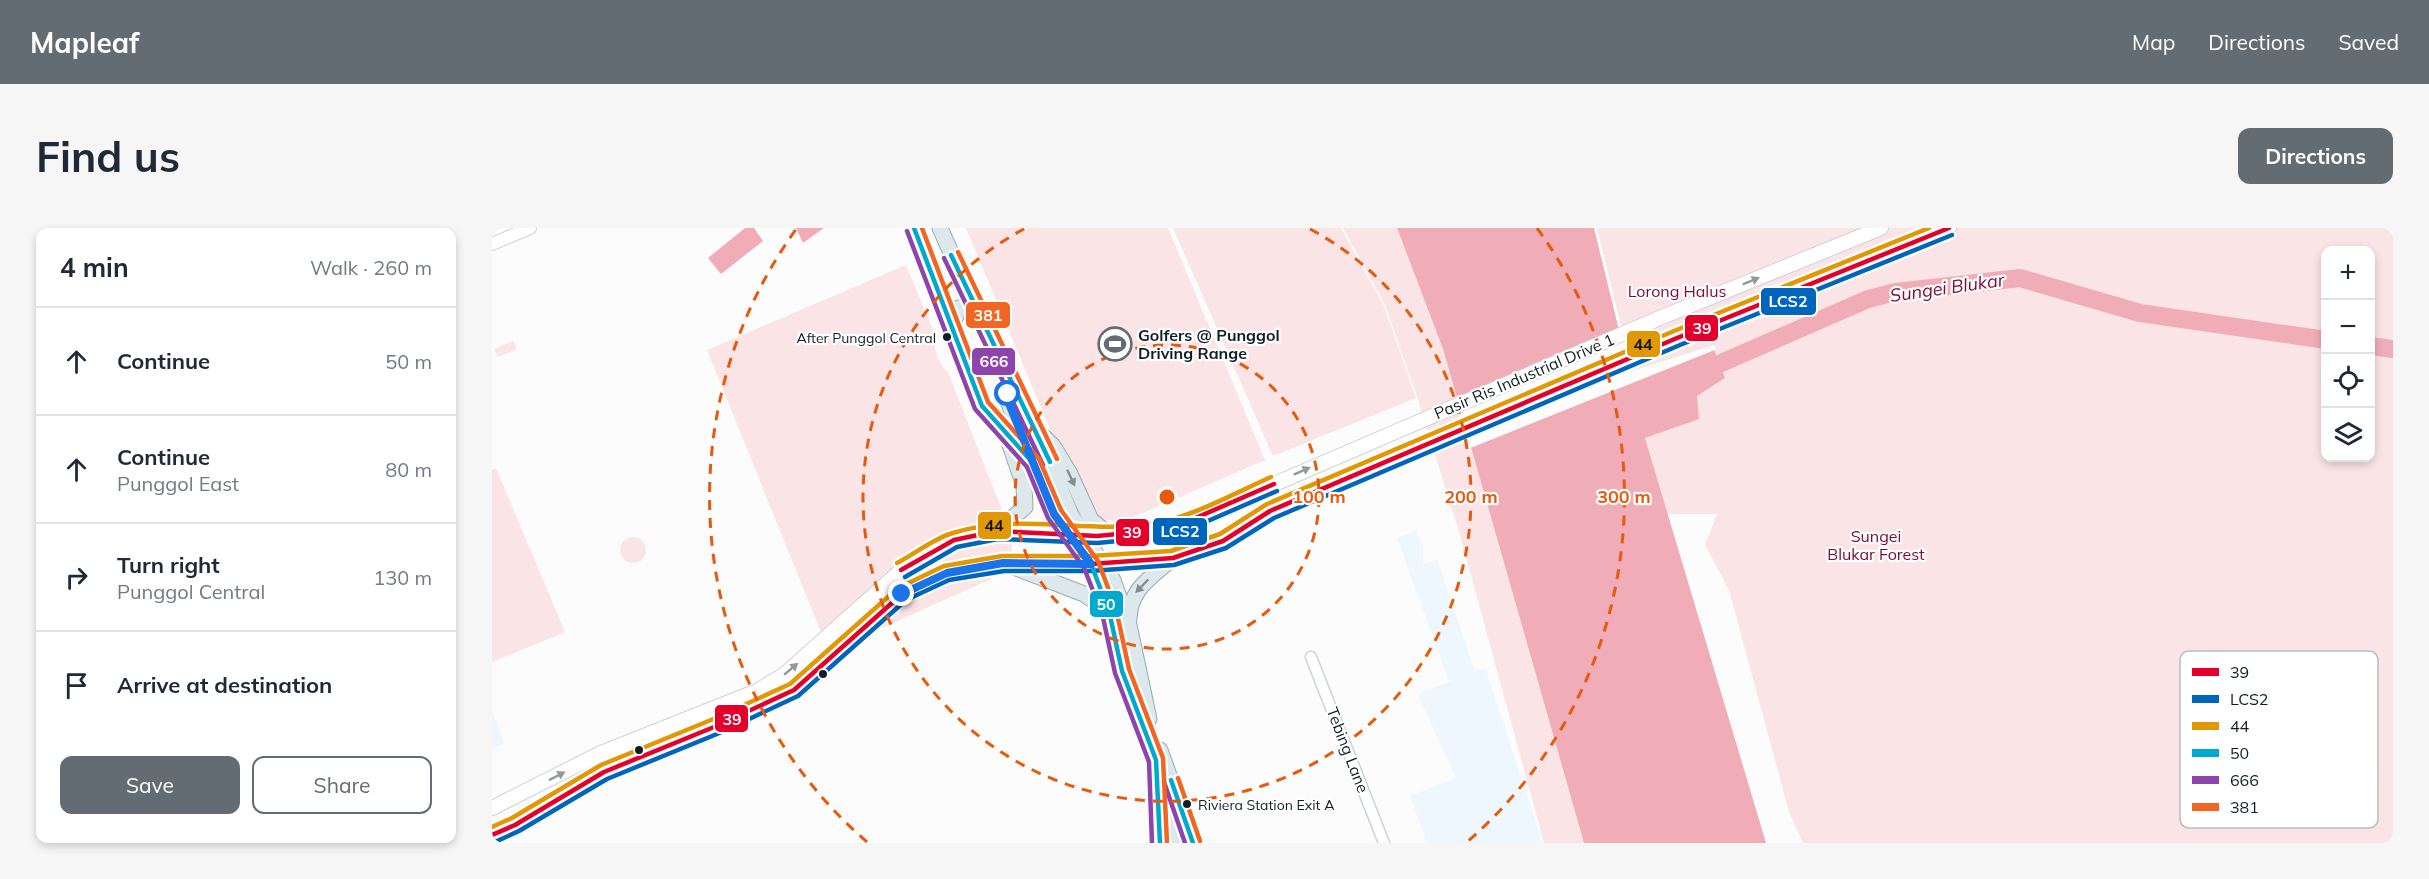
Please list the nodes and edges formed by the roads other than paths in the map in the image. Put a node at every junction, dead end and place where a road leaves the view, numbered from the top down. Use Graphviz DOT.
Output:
graph roads {
  1 [pos="530,228"];
  2 [pos="914,228"];
  3 [pos="940,228"];
  4 [pos="1881,228"];
  5 [pos="1948,228"];
  6 [pos="492,244"];
  7 [pos="982,324"];
  8 [pos="954,337"];
  9 [pos="1014,389"];
  10 [pos="1005,431"];
  11 [pos="1037,431"];
  12 [pos="1033,463"];
  13 [pos="997,531"];
  14 [pos="1067,534"];
  15 [pos="1084,534"];
  16 [pos="1111,536"];
  17 [pos="1173,558"];
  18 [pos="1003,563"];
  19 [pos="1097,563"];
  20 [pos="1109,611"];
  21 [pos="1129,625"];
  22 [pos="1311,657"];
  23 [pos="1155,760"];
  24 [pos="492,808"];
  25 [pos="492,835"];
  26 [pos="1160,843"];
  27 [pos="1174,843"];
  28 [pos="1193,843"];
  29 [pos="1384,843"];
  1 -- 6 [label="street"];
  2 -- 8 [label="main road"];
  3 -- 7 [label="main road"];
  16 -- 4 [label="main road, Pasir Ris Industrial Drive 1, one-way"];
  5 -- 17 [label="main road, Pasir Ris Industrial Drive 1"];
  7 -- 8 [label="main road"];
  7 -- 9 [label="main road"];
  8 -- 10 [label="main road"];
  9 -- 11 [label="main road"];
  9 -- 12 [label="main road"];
  10 -- 12 [label="main road"];
  10 -- 13 [label="main road"];
  11 -- 15 [label="main road"];
  11 -- 16 [label="main road, one-way"];
  12 -- 14 [label="main road"];
  13 -- 14 [label="main road, Pasir Ris Industrial Drive 1"];
  24 -- 13 [label="main road, Pasir Ris Industrial Drive 1, one-way"];
  14 -- 15 [label="main road, Pasir Ris Industrial Drive 1"];
  14 -- 19 [label="main road"];
  15 -- 16 [label="main road, Pasir Ris Industrial Drive 1"];
  15 -- 19 [label="main road"];
  17 -- 19 [label="main road, Pasir Ris Industrial Drive 1"];
  17 -- 21 [label="main road, one-way"];
  18 -- 19 [label="main road, Pasir Ris Industrial Drive 1"];
  18 -- 20 [label="main road"];
  18 -- 25 [label="main road, Pasir Ris Industrial Drive 1"];
  19 -- 20 [label="main road"];
  19 -- 21 [label="main road"];
  20 -- 23 [label="main road"];
  21 -- 28 [label="main road"];
  22 -- 29 [label="street, Tebing Lane"];
  23 -- 26 [label="main road"];
  23 -- 27 [label="main road"];
}
